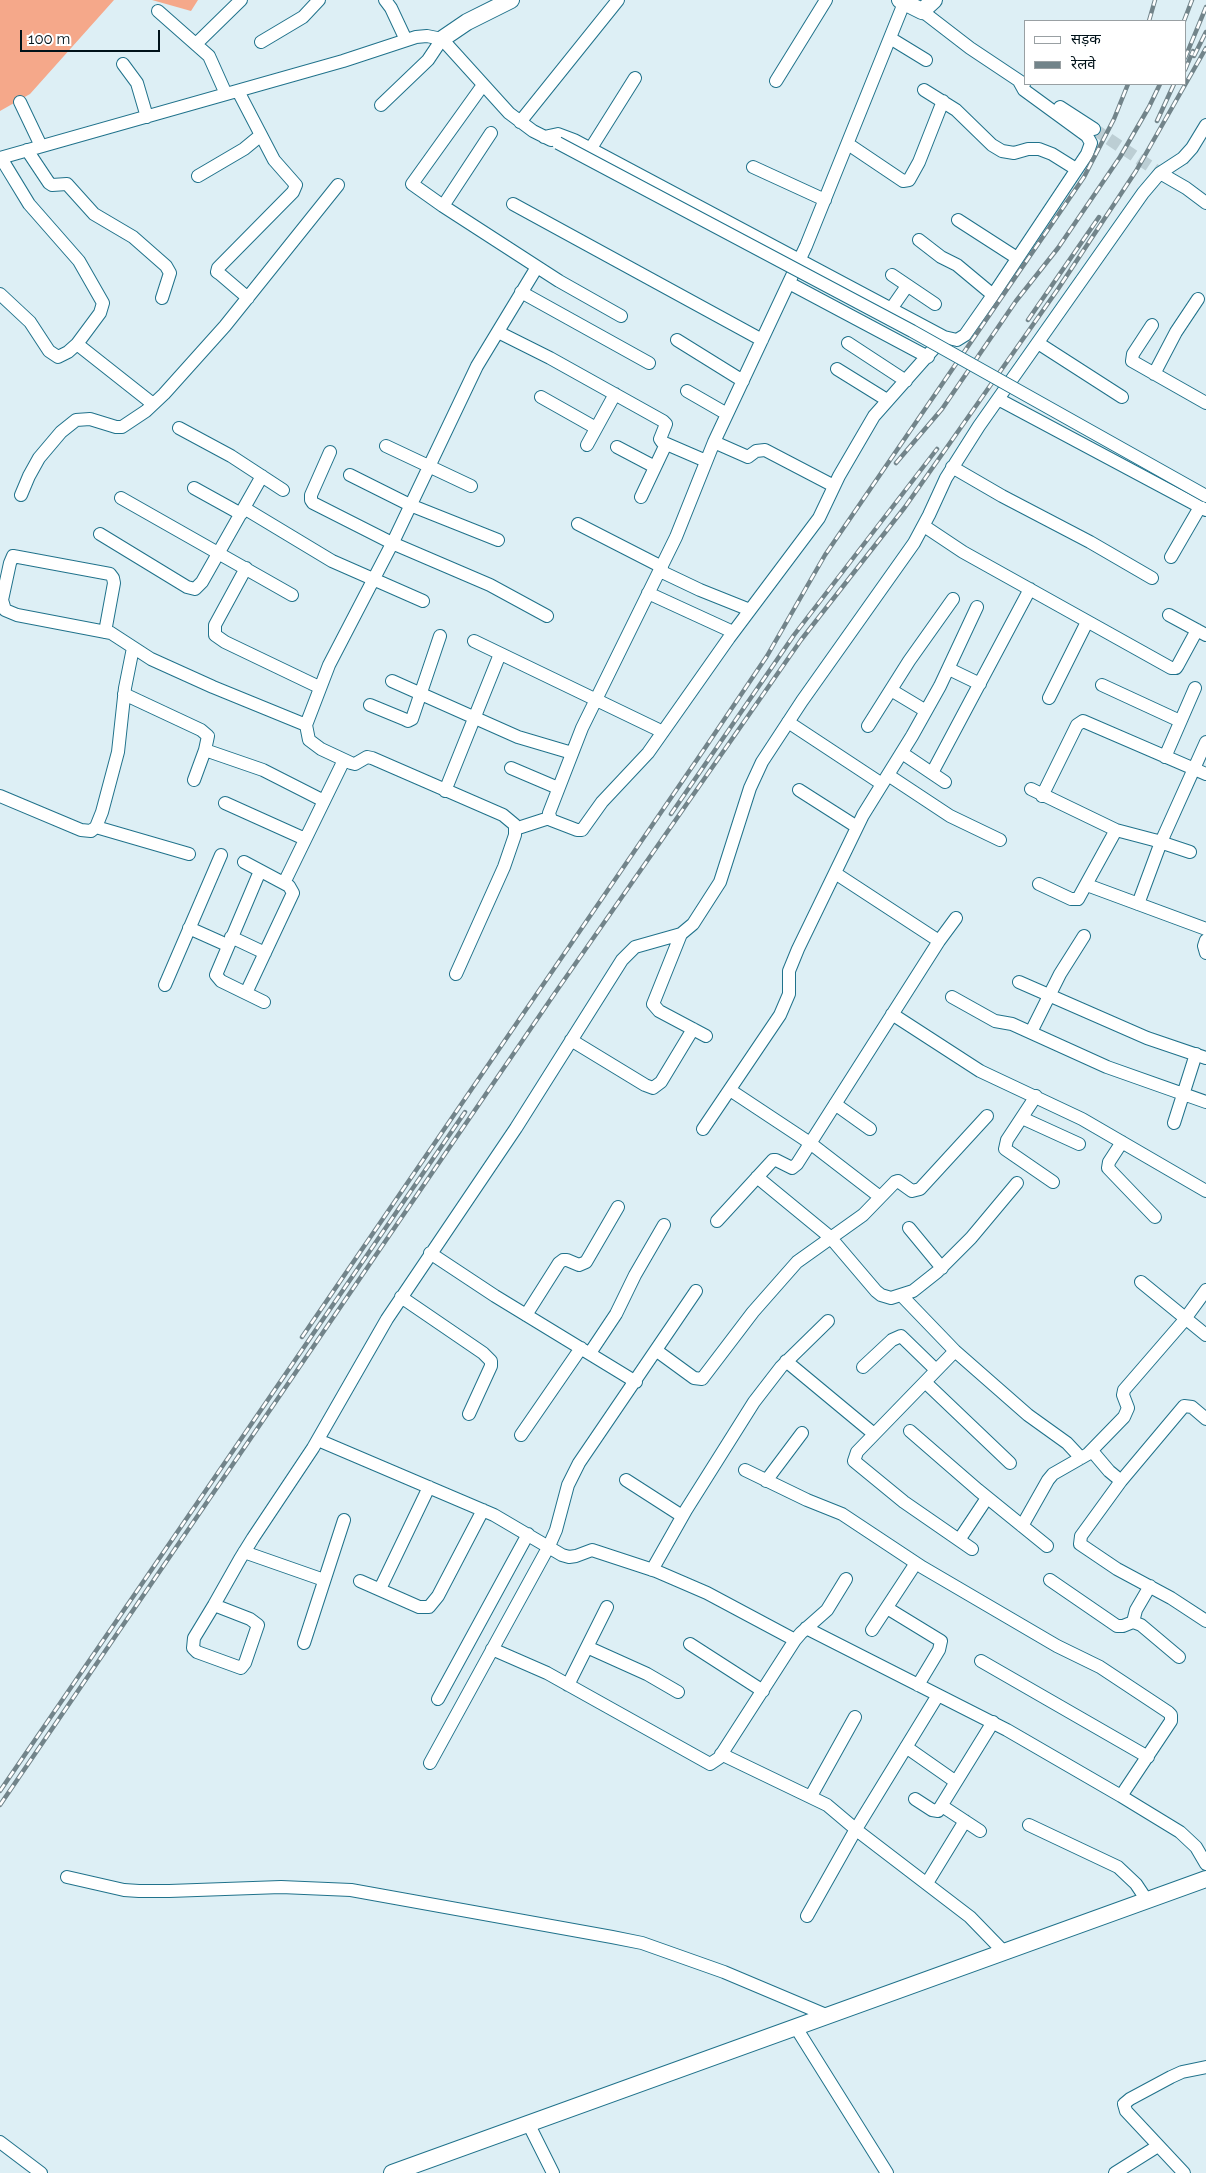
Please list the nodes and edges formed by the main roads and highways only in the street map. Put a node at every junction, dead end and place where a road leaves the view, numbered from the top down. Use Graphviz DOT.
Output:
graph roads {
  1 [pos="511,0"];
  2 [pos="934,0"];
  3 [pos="902,1"];
  4 [pos="442,39"];
  5 [pos="1206,1879"];
  6 [pos="392,2173"];
  1 -- 4 [label="main road"];
  2 -- 3 [label="main road"];
  5 -- 6 [label="main road"];
}
